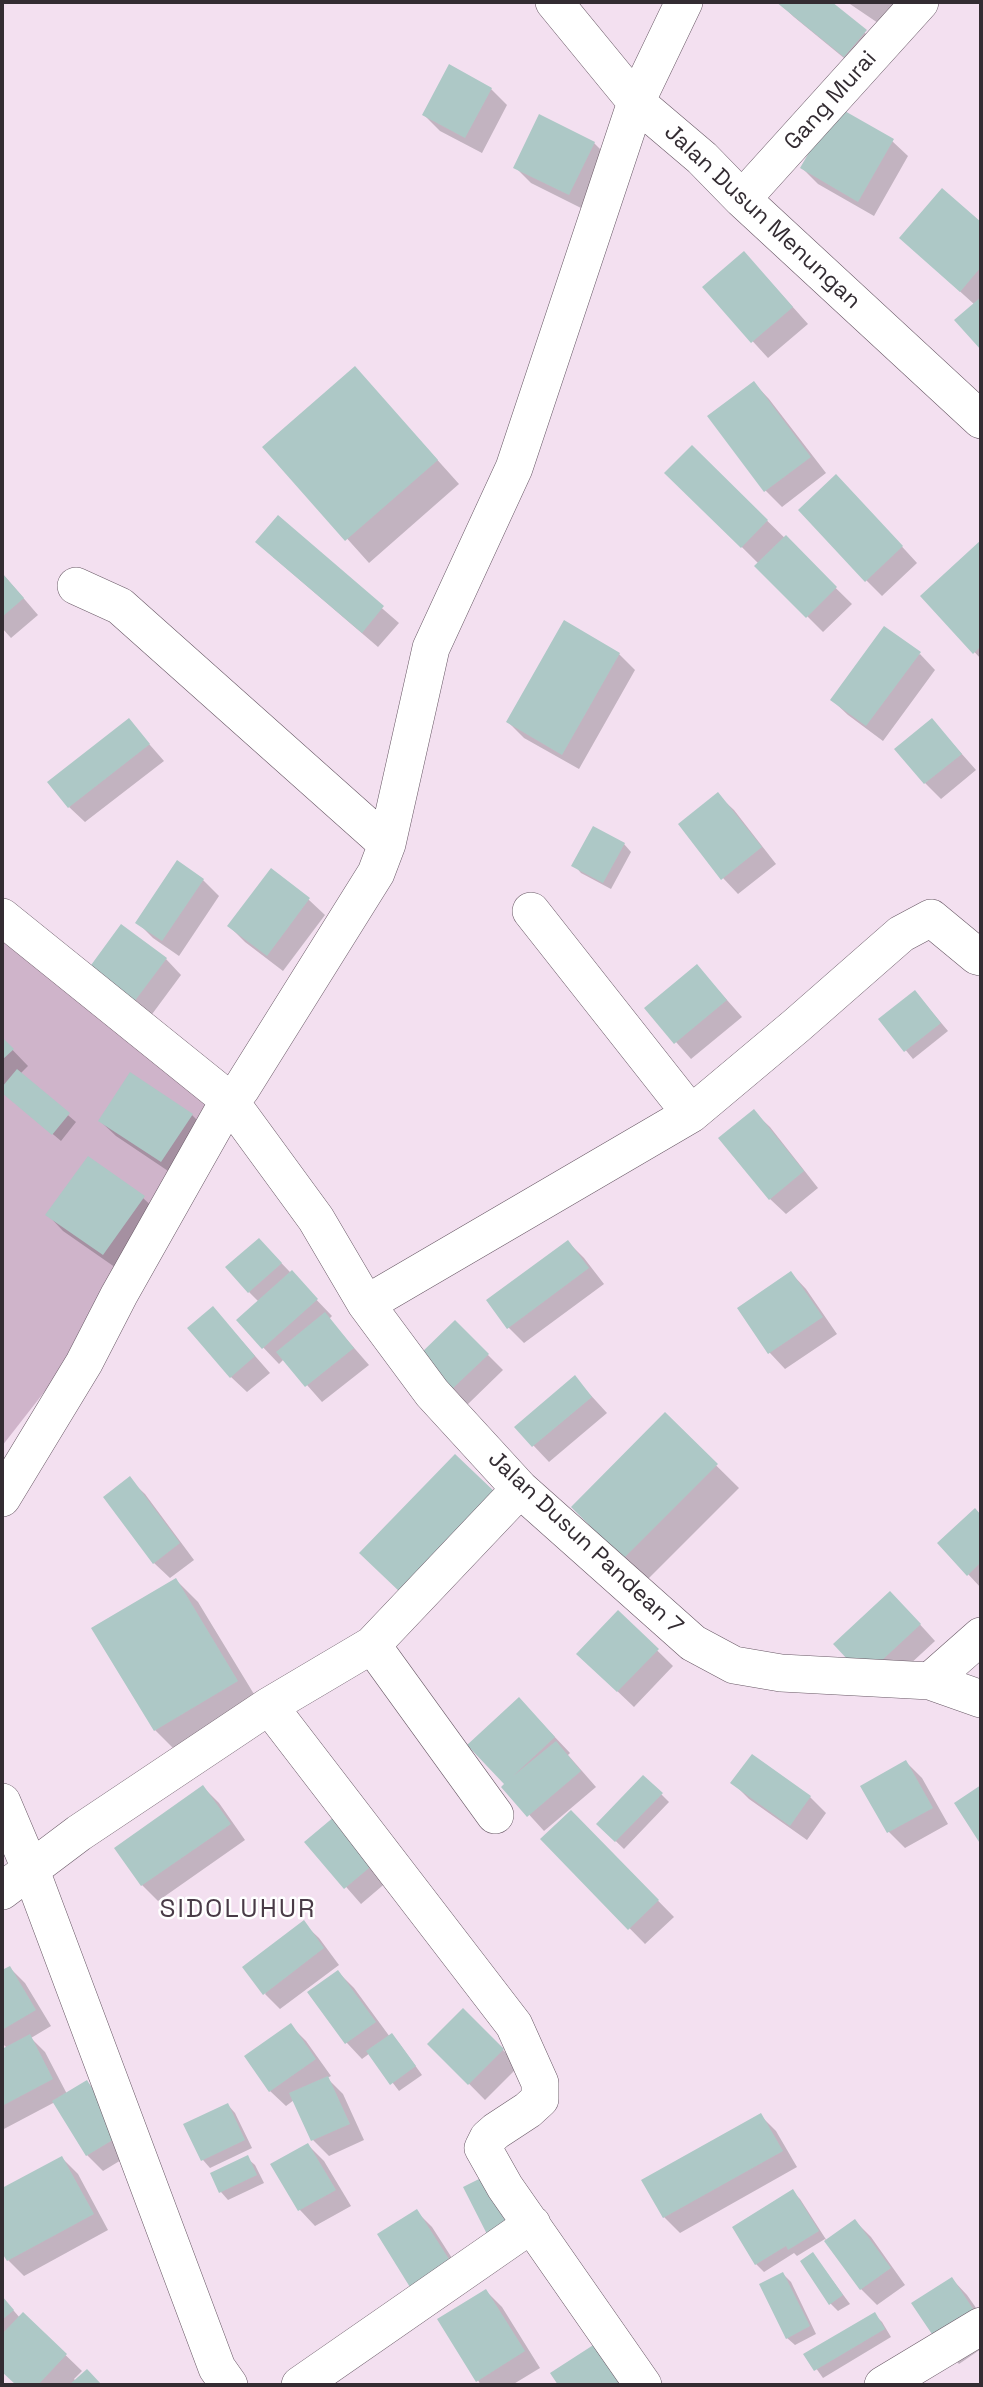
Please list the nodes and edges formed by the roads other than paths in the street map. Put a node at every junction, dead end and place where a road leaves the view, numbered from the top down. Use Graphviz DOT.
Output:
graph roads {
  1 [pos="554,2"];
  2 [pos="684,2"];
  3 [pos="919,2"];
  4 [pos="636,102"];
  5 [pos="742,199"];
  6 [pos="981,420"];
  7 [pos="76,586"];
  8 [pos="387,844"];
  9 [pos="531,911"];
  10 [pos="2,917"];
  11 [pos="981,957"];
  12 [pos="229,1100"];
  13 [pos="691,1114"];
  14 [pos="366,1304"];
  15 [pos="520,1489"];
  16 [pos="2,1498"];
  17 [pos="981,1636"];
  18 [pos="372,1645"];
  19 [pos="930,1681"];
  20 [pos="981,1699"];
  21 [pos="269,1706"];
  22 [pos="2,1802"];
  23 [pos="495,1815"];
  24 [pos="30,1868"];
  25 [pos="2,1891"];
  26 [pos="532,2224"];
  27 [pos="981,2326"];
  28 [pos="928,2374"];
  29 [pos="229,2385"];
  30 [pos="300,2385"];
  31 [pos="643,2385"];
  32 [pos="883,2385"];
  1 -- 4 [label="street, Jalan Dusun Menungan"];
  2 -- 4 [label="street"];
  3 -- 5 [label="street, Gang Murai"];
  4 -- 5 [label="street, Jalan Dusun Menungan"];
  4 -- 8 [label="street"];
  5 -- 6 [label="street, Jalan Dusun Menungan"];
  7 -- 8 [label="street"];
  8 -- 12 [label="street"];
  9 -- 13 [label="street"];
  10 -- 12 [label="street, Jalan Dusun Pandean 7"];
  11 -- 13 [label="street"];
  12 -- 14 [label="street, Jalan Dusun Pandean 7"];
  12 -- 16 [label="street"];
  13 -- 14 [label="street"];
  14 -- 15 [label="street, Jalan Dusun Pandean 7"];
  15 -- 18 [label="street"];
  15 -- 19 [label="street, Jalan Dusun Pandean 7"];
  17 -- 19 [label="street"];
  18 -- 21 [label="street"];
  18 -- 23 [label="street"];
  19 -- 20 [label="street, Jalan Dusun Pandean 7"];
  21 -- 24 [label="street"];
  21 -- 26 [label="street"];
  22 -- 24 [label="street"];
  24 -- 25 [label="street"];
  24 -- 29 [label="street"];
  26 -- 30 [label="street"];
  26 -- 31 [label="street"];
  27 -- 28 [label="street"];
  28 -- 32 [label="street"];
}
